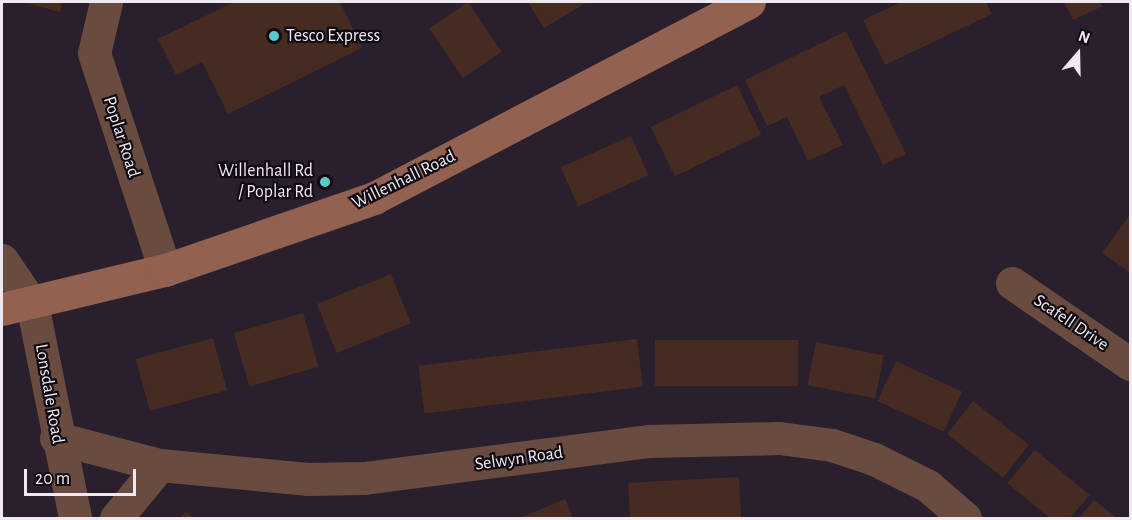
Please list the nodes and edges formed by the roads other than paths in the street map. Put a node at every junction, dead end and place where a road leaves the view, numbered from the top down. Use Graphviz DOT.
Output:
graph roads {
  1 [pos="106,2"];
  2 [pos="749,2"];
  3 [pos="2,260"];
  4 [pos="165,270"];
  5 [pos="1012,283"];
  6 [pos="17,306"];
  7 [pos="1131,364"];
  8 [pos="56,438"];
  9 [pos="160,465"];
  10 [pos="75,519"];
  11 [pos="116,519"];
  12 [pos="965,519"];
  1 -- 4 [label="street, Poplar Road"];
  2 -- 4 [label="main road, Willenhall Road"];
  3 -- 6 [label="street"];
  4 -- 6 [label="main road, Willenhall Road"];
  5 -- 7 [label="street, Scafell Drive"];
  6 -- 8 [label="street, Lonsdale Road"];
  8 -- 9 [label="street, Selwyn Road"];
  8 -- 10 [label="street, Lonsdale Road"];
  9 -- 11 [label="street"];
  9 -- 12 [label="street, Selwyn Road"];
}
